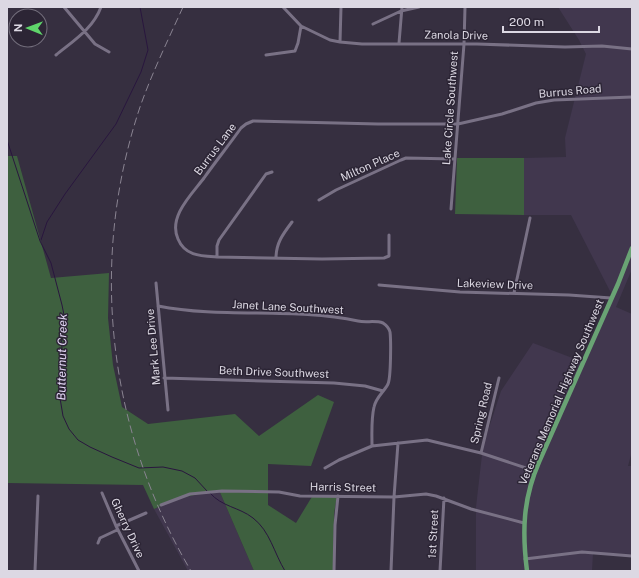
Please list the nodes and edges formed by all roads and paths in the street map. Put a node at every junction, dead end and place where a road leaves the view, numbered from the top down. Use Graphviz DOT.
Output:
graph roads {
  1 [pos="64,7"];
  2 [pos="101,7"];
  3 [pos="283,7"];
  4 [pos="341,7"];
  5 [pos="419,7"];
  6 [pos="465,7"];
  7 [pos="401,9"];
  8 [pos="373,24"];
  9 [pos="301,26"];
  10 [pos="84,32"];
  11 [pos="340,42"];
  12 [pos="399,43"];
  13 [pos="464,44"];
  14 [pos="632,50"];
  15 [pos="109,52"];
  16 [pos="56,55"];
  17 [pos="266,55"];
  18 [pos="632,97"];
  19 [pos="458,124"];
  20 [pos="455,159"];
  21 [pos="272,172"];
  22 [pos="318,200"];
  23 [pos="451,210"];
  24 [pos="530,218"];
  25 [pos="292,222"];
  26 [pos="389,235"];
  27 [pos="632,248"];
  28 [pos="217,257"];
  29 [pos="276,258"];
  30 [pos="156,283"];
  31 [pos="379,285"];
  32 [pos="514,294"];
  33 [pos="612,298"];
  34 [pos="158,306"];
  35 [pos="164,378"];
  36 [pos="499,378"];
  37 [pos="382,391"];
  38 [pos="168,410"];
  39 [pos="398,443"];
  40 [pos="372,446"];
  41 [pos="481,453"];
  42 [pos="325,468"];
  43 [pos="535,471"];
  44 [pos="102,493"];
  45 [pos="38,496"];
  46 [pos="338,496"];
  47 [pos="394,497"];
  48 [pos="444,498"];
  49 [pos="161,505"];
  50 [pos="146,513"];
  51 [pos="524,523"];
  52 [pos="117,528"];
  53 [pos="98,542"];
  54 [pos="632,556"];
  55 [pos="525,559"];
  56 [pos="35,571"];
  57 [pos="139,571"];
  58 [pos="334,571"];
  59 [pos="392,571"];
  60 [pos="440,571"];
  61 [pos="527,571"];
  1 -- 10 [label="street"];
  2 -- 10 [label="street"];
  3 -- 9 [label="street"];
  4 -- 11 [label="street"];
  5 -- 7 [label="street"];
  6 -- 13 [label="street, Lake Circle Southwest"];
  7 -- 8 [label="street"];
  7 -- 12 [label="street"];
  9 -- 11 [label="street, Zanola Drive"];
  9 -- 17 [label="street"];
  10 -- 15 [label="street"];
  10 -- 16 [label="street"];
  11 -- 12 [label="street, Zanola Drive"];
  12 -- 13 [label="street, Zanola Drive"];
  13 -- 14 [label="street, Zanola Drive"];
  13 -- 19 [label="street, Lake Circle Southwest"];
  18 -- 19 [label="street, Burrus Road"];
  19 -- 20 [label="street, Lake Circle Southwest"];
  19 -- 28 [label="street, Burrus Lane"];
  20 -- 22 [label="street, Milton Place"];
  20 -- 23 [label="street, Lake Circle Southwest"];
  21 -- 28 [label="street"];
  24 -- 32 [label="street"];
  25 -- 29 [label="street"];
  26 -- 29 [label="street, Burrus Lane"];
  27 -- 33 [label="main road, Veterans Memorial Highway Southwest"];
  28 -- 29 [label="street, Burrus Lane"];
  30 -- 34 [label="street, Mark Lee Drive"];
  31 -- 32 [label="street, Lakeview Drive"];
  32 -- 33 [label="street, Lakeview Drive"];
  33 -- 43 [label="main road, Veterans Memorial Highway Southwest"];
  34 -- 35 [label="street, Mark Lee Drive"];
  34 -- 37 [label="street, Janet Lane Southwest"];
  35 -- 37 [label="street, Beth Drive Southwest"];
  35 -- 38 [label="street, Mark Lee Drive"];
  36 -- 41 [label="street, Spring Road"];
  37 -- 40 [label="street, Janet Lane Southwest"];
  39 -- 40 [label="street"];
  39 -- 41 [label="street"];
  39 -- 47 [label="street"];
  40 -- 42 [label="street"];
  41 -- 43 [label="street"];
  43 -- 51 [label="main road, Veterans Memorial Highway Southwest"];
  44 -- 52 [label="street, Gherry Drive"];
  45 -- 56 [label="street"];
  46 -- 47 [label="street, Harris Street"];
  46 -- 49 [label="street, Harris Street"];
  46 -- 58 [label="street"];
  47 -- 48 [label="street, Harris Street"];
  47 -- 59 [label="street"];
  48 -- 51 [label="street, Harris Street"];
  48 -- 60 [label="street, 1st Street"];
  50 -- 52 [label="street"];
  51 -- 55 [label="main road, Veterans Memorial Highway Southwest"];
  52 -- 53 [label="street"];
  52 -- 57 [label="street, Gherry Drive"];
  54 -- 55 [label="street"];
  55 -- 61 [label="main road, Veterans Memorial Highway Southwest"];
}
